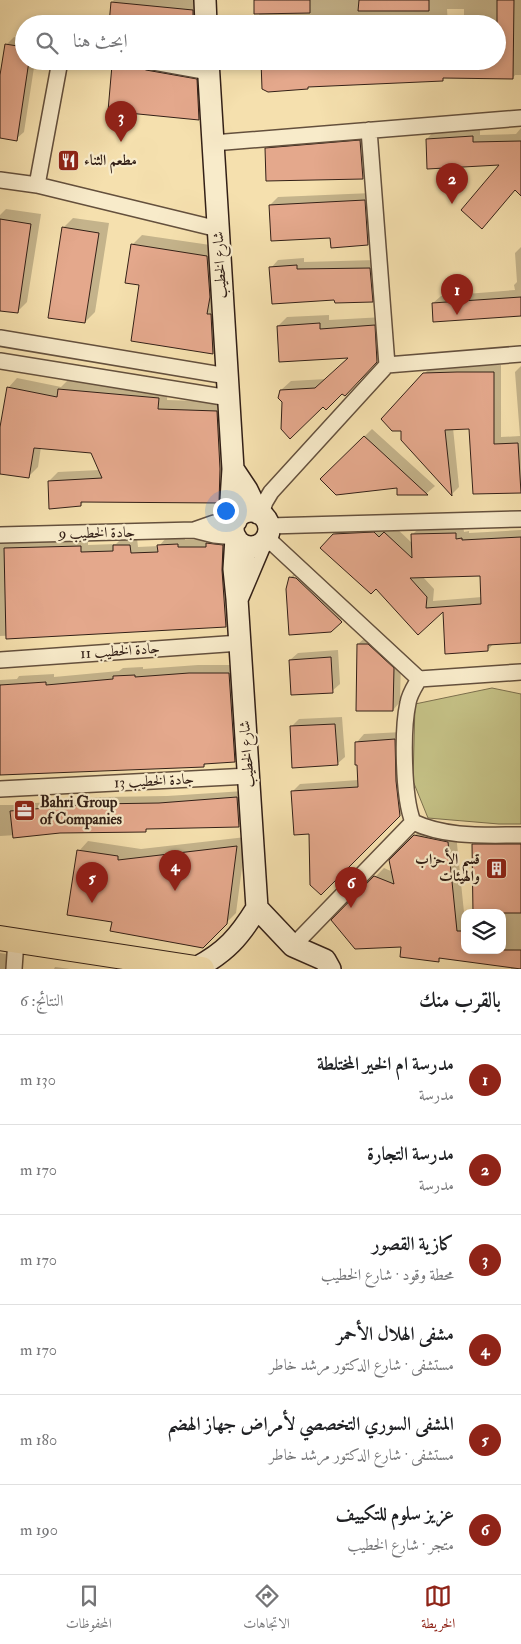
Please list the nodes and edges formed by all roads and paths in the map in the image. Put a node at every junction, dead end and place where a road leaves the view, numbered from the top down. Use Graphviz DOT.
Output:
graph roads {
  1 [pos="205,0"];
  2 [pos="206,15"];
  3 [pos="58,70"];
  4 [pos="209,70"];
  5 [pos="521,118"];
  6 [pos="368,130"];
  7 [pos="213,143"];
  8 [pos="0,180"];
  9 [pos="37,185"];
  10 [pos="218,229"];
  11 [pos="0,338"];
  12 [pos="521,354"];
  13 [pos="0,361"];
  14 [pos="387,365"];
  15 [pos="227,376"];
  16 [pos="228,398"];
  17 [pos="233,468"];
  18 [pos="521,518"];
  19 [pos="263,527"];
  20 [pos="235,529"];
  21 [pos="0,535"];
  22 [pos="238,599"];
  23 [pos="240,643"];
  24 [pos="0,660"];
  25 [pos="521,672"];
  26 [pos="419,679"];
  27 [pos="248,776"];
  28 [pos="0,789"];
  29 [pos="413,822"];
  30 [pos="521,835"];
  31 [pos="257,908"];
  32 [pos="8,939"];
  33 [pos="293,946"];
  34 [pos="14,969"];
  35 [pos="199,969"];
  36 [pos="330,969"];
  1 -- 2 [label="main road"];
  3 -- 9 [label="street"];
  4 -- 7 [label="main road, شارع الخطيب"];
  5 -- 6 [label="street"];
  6 -- 7 [label="street"];
  6 -- 14 [label="street"];
  7 -- 10 [label="main road, شارع الخطيب"];
  8 -- 9 [label="street"];
  9 -- 10 [label="street"];
  10 -- 15 [label="main road, شارع الخطيب"];
  11 -- 15 [label="street"];
  12 -- 14 [label="street"];
  13 -- 16 [label="street"];
  14 -- 19 [label="street"];
  15 -- 16 [label="main road, شارع الخطيب"];
  16 -- 17 [label="main road, شارع الخطيب"];
  17 -- 19 [label="main road, شارع الخطيب"];
  17 -- 20 [label="main road, شارع الخطيب"];
  18 -- 19 [label="street"];
  19 -- 20 [label="main road"];
  19 -- 20 [label="main road"];
  19 -- 22 [label="main road, شارع الخطيب"];
  19 -- 26 [label="street"];
  20 -- 21 [label="street, جادة الخطيب 9"];
  20 -- 22 [label="main road, شارع الخطيب"];
  22 -- 23 [label="main road, شارع الخطيب"];
  23 -- 24 [label="street, جادة الخطيب 11"];
  23 -- 27 [label="main road, شارع الخطيب"];
  25 -- 26 [label="street"];
  26 -- 29 [label="street"];
  27 -- 28 [label="street, جادة الخطيب 13"];
  27 -- 31 [label="main road, شارع الخطيب"];
  29 -- 30 [label="street"];
  29 -- 33 [label="street"];
  31 -- 33 [label="main road"];
  31 -- 35 [label="main road"];
  32 -- 34 [label="street"];
  32 -- 35 [label="main road"];
  33 -- 36 [label="main road"];
}
